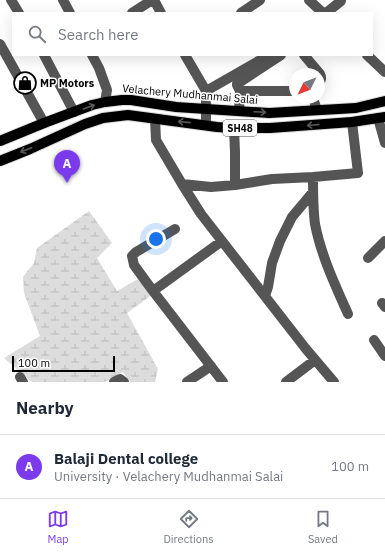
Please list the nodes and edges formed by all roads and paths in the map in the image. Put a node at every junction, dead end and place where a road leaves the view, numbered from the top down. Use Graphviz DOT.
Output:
graph roads {
  1 [pos="11,0"];
  2 [pos="63,0"];
  3 [pos="153,0"];
  4 [pos="260,0"];
  5 [pos="312,1"];
  6 [pos="341,1"];
  7 [pos="248,11"];
  8 [pos="18,12"];
  9 [pos="69,12"];
  10 [pos="134,12"];
  11 [pos="160,12"];
  12 [pos="322,12"];
  13 [pos="327,12"];
  14 [pos="0,44"];
  15 [pos="45,56"];
  16 [pos="93,56"];
  17 [pos="186,56"];
  18 [pos="268,56"];
  19 [pos="279,56"];
  20 [pos="305,56"];
  21 [pos="368,56"];
  22 [pos="315,68"];
  23 [pos="385,72"];
  24 [pos="236,84"];
  25 [pos="289,89"];
  26 [pos="206,91"];
  27 [pos="105,102"];
  28 [pos="385,102"];
  29 [pos="315,104"];
  30 [pos="207,109"];
  31 [pos="317,110"];
  32 [pos="239,111"];
  33 [pos="74,112"];
  34 [pos="381,117"];
  35 [pos="155,119"];
  36 [pos="352,122"];
  37 [pos="44,123"];
  38 [pos="206,125"];
  39 [pos="33,127"];
  40 [pos="234,128"];
  41 [pos="0,141"];
  42 [pos="385,143"];
  43 [pos="40,144"];
  44 [pos="0,161"];
  45 [pos="313,178"];
  46 [pos="182,184"];
  47 [pos="235,185"];
  48 [pos="313,192"];
  49 [pos="175,229"];
  50 [pos="222,241"];
  51 [pos="385,241"];
  52 [pos="368,258"];
  53 [pos="153,291"];
  54 [pos="265,296"];
  55 [pos="348,314"];
  56 [pos="374,340"];
  57 [pos="385,356"];
  58 [pos="315,360"];
  59 [pos="211,366"];
  60 [pos="114,382"];
  61 [pos="124,382"];
  62 [pos="187,382"];
  63 [pos="223,382"];
  64 [pos="286,382"];
  65 [pos="334,382"];
  1 -- 8 [label="street"];
  2 -- 9 [label="street"];
  3 -- 10 [label="street"];
  3 -- 11 [label="street"];
  4 -- 7 [label="street"];
  5 -- 12 [label="street"];
  6 -- 13 [label="street"];
  14 -- 37 [label="street"];
  15 -- 33 [label="street"];
  16 -- 27 [label="street"];
  17 -- 26 [label="street"];
  18 -- 24 [label="street"];
  19 -- 24 [label="street"];
  20 -- 22 [label="street"];
  21 -- 23 [label="street"];
  24 -- 25 [label="street"];
  24 -- 26 [label="street"];
  24 -- 32 [label="street"];
  26 -- 30 [label="street"];
  27 -- 30 [label="main road, Velachery Mudhanmai Salai / SH48"];
  33 -- 27 [label="main road, Velachery Mudhanmai Salai / SH48, one-way"];
  28 -- 31 [label="main road, Velachery Mudhanmai Salai / SH48"];
  29 -- 31 [label="street"];
  30 -- 32 [label="main road, Velachery Mudhanmai Salai / SH48"];
  30 -- 38 [label="street"];
  32 -- 31 [label="main road, Velachery Mudhanmai Salai / SH48, one-way"];
  33 -- 37 [label="main road, Velachery Mudhanmai Salai / SH48"];
  34 -- 36 [label="main road, SH48"];
  34 -- 42 [label="street"];
  38 -- 35 [label="main road, SH48, one-way"];
  35 -- 43 [label="main road, SH48"];
  35 -- 46 [label="street"];
  36 -- 40 [label="main road, SH48, one-way"];
  36 -- 45 [label="street"];
  37 -- 39 [label="main road, Velachery Mudhanmai Salai / SH48"];
  38 -- 40 [label="main road, SH48"];
  39 -- 41 [label="main road, Velachery Mudhanmai Salai / SH48"];
  39 -- 43 [label="main road"];
  40 -- 47 [label="street"];
  43 -- 44 [label="main road, SH48, one-way"];
  45 -- 47 [label="street"];
  45 -- 48 [label="street"];
  46 -- 47 [label="street"];
  46 -- 50 [label="street"];
  48 -- 54 [label="street"];
  48 -- 55 [label="street"];
  49 -- 53 [label="street"];
  50 -- 53 [label="street"];
  50 -- 54 [label="street"];
  51 -- 52 [label="street"];
  53 -- 59 [label="street"];
  54 -- 58 [label="street"];
  56 -- 57 [label="street"];
  58 -- 64 [label="street"];
  58 -- 65 [label="street"];
  59 -- 62 [label="street"];
  59 -- 63 [label="street"];
  60 -- 61 [label="street"];
}
